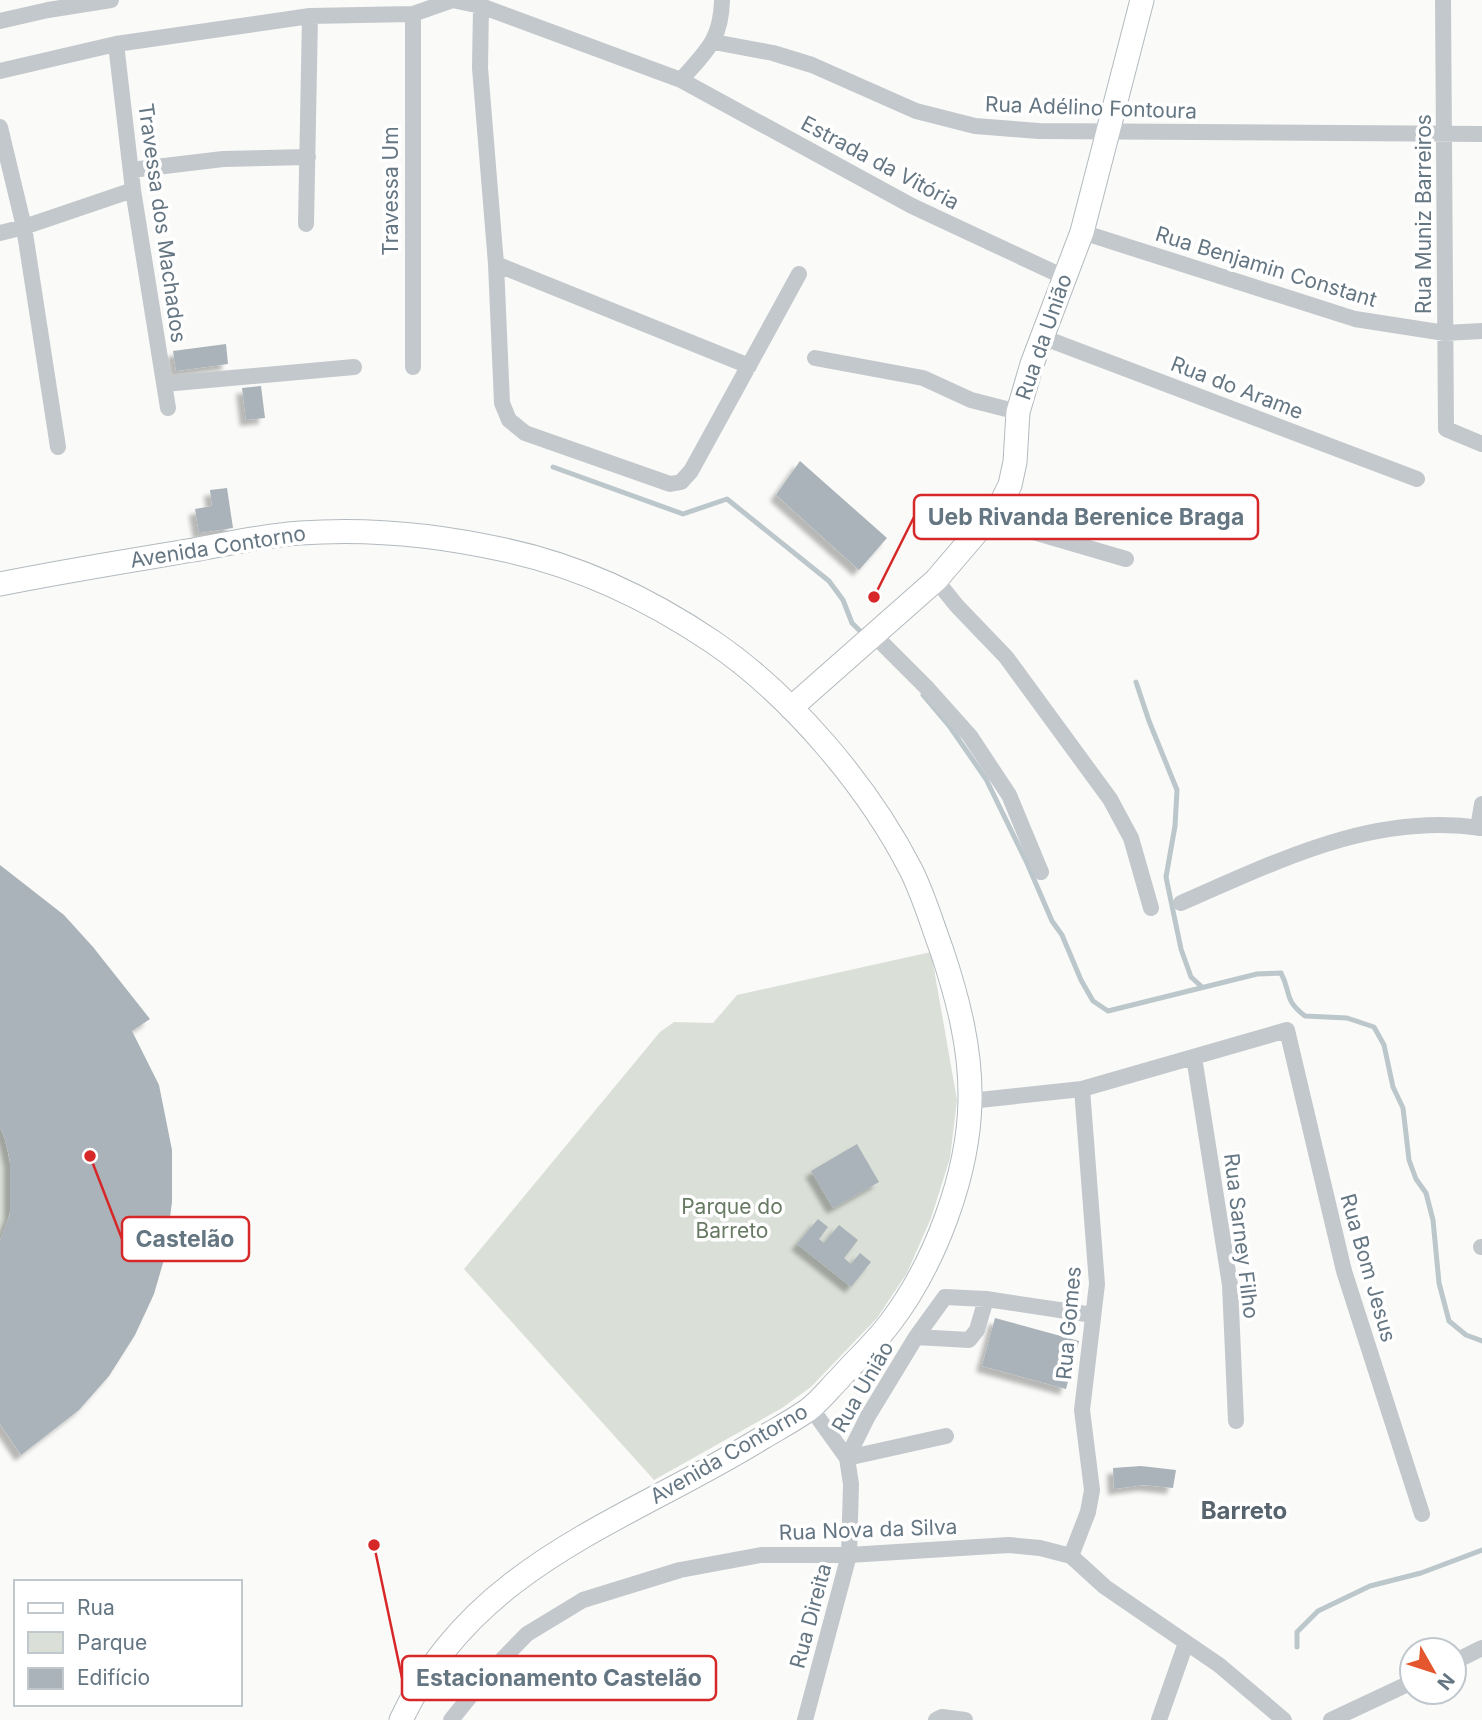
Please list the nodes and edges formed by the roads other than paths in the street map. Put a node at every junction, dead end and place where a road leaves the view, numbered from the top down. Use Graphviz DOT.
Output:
graph roads {
  1 [pos="111,0"];
  2 [pos="453,0"];
  3 [pos="722,0"];
  4 [pos="1142,0"];
  5 [pos="1443,0"];
  6 [pos="481,6"];
  7 [pos="413,14"];
  8 [pos="310,16"];
  9 [pos="0,21"];
  10 [pos="714,42"];
  11 [pos="116,44"];
  12 [pos="0,71"];
  13 [pos="681,80"];
  14 [pos="0,127"];
  15 [pos="1107,132"];
  16 [pos="1445,133"];
  17 [pos="1482,134"];
  18 [pos="308,157"];
  19 [pos="131,170"];
  20 [pos="133,190"];
  21 [pos="306,224"];
  22 [pos="24,227"];
  23 [pos="1082,232"];
  24 [pos="0,233"];
  25 [pos="496,264"];
  26 [pos="799,274"];
  27 [pos="1064,277"];
  28 [pos="1482,331"];
  29 [pos="1445,333"];
  30 [pos="1042,337"];
  31 [pos="815,358"];
  32 [pos="749,366"];
  33 [pos="354,367"];
  34 [pos="413,368"];
  35 [pos="163,383"];
  36 [pos="168,408"];
  37 [pos="1018,412"];
  38 [pos="1482,444"];
  39 [pos="58,447"];
  40 [pos="1418,479"];
  41 [pos="989,519"];
  42 [pos="1126,559"];
  43 [pos="936,580"];
  44 [pos="0,584"];
  45 [pos="869,640"];
  46 [pos="791,708"];
  47 [pos="1482,804"];
  48 [pos="1480,828"];
  49 [pos="1041,872"];
  50 [pos="1181,903"];
  51 [pos="1151,908"];
  52 [pos="1194,1057"];
  53 [pos="1082,1090"];
  54 [pos="970,1101"];
  55 [pos="986,1299"];
  56 [pos="1094,1315"];
  57 [pos="916,1337"];
  58 [pos="811,1408"];
  59 [pos="1236,1421"];
  60 [pos="946,1436"];
  61 [pos="847,1458"];
  62 [pos="1423,1514"];
  63 [pos="849,1555"];
  64 [pos="1070,1556"];
  65 [pos="1186,1643"];
  66 [pos="1398,1689"];
  67 [pos="401,1720"];
  68 [pos="451,1720"];
  69 [pos="805,1720"];
  70 [pos="936,1720"];
  71 [pos="965,1720"];
  72 [pos="1159,1720"];
  73 [pos="1284,1720"];
  74 [pos="1332,1720"];
  1 -- 9 [label="street"];
  2 -- 6 [label="street, Estrada da Vitória"];
  2 -- 7 [label="street, Estrada da Vitória"];
  3 -- 10 [label="street"];
  4 -- 15 [label="street, Rua da União"];
  5 -- 16 [label="street, Rua Muniz Barreiros"];
  6 -- 13 [label="street, Estrada da Vitória"];
  6 -- 25 [label="street"];
  7 -- 8 [label="street, Estrada da Vitória"];
  7 -- 34 [label="street, Travessa Um"];
  8 -- 11 [label="street, Estrada da Vitória"];
  8 -- 18 [label="street"];
  10 -- 13 [label="street"];
  10 -- 15 [label="street, Rua Adélino Fontoura"];
  11 -- 12 [label="street, Estrada da Vitória"];
  11 -- 19 [label="street, Travessa dos Machados"];
  13 -- 27 [label="street, Estrada da Vitória"];
  14 -- 22 [label="street"];
  15 -- 16 [label="street, Rua Adélino Fontoura"];
  15 -- 23 [label="street, Rua da União"];
  16 -- 17 [label="street, Rua Adélino Fontoura"];
  16 -- 29 [label="street, Rua Muniz Barreiros"];
  18 -- 19 [label="street"];
  18 -- 21 [label="street"];
  19 -- 20 [label="street, Travessa dos Machados"];
  20 -- 22 [label="street"];
  20 -- 35 [label="street, Travessa dos Machados"];
  22 -- 24 [label="street"];
  22 -- 39 [label="street"];
  23 -- 27 [label="street, Rua da União"];
  23 -- 29 [label="street, Rua Benjamin Constant"];
  25 -- 32 [label="street"];
  25 -- 32 [label="street"];
  26 -- 32 [label="street"];
  27 -- 30 [label="street, Rua da União"];
  28 -- 29 [label="street, Rua Benjamin Constant"];
  29 -- 38 [label="street, Rua Muniz Barreiros"];
  30 -- 37 [label="street, Rua da União"];
  30 -- 40 [label="street, Rua do Arame"];
  31 -- 37 [label="street"];
  33 -- 35 [label="street"];
  35 -- 36 [label="street, Travessa dos Machados"];
  37 -- 41 [label="street, Rua da União"];
  41 -- 42 [label="street"];
  41 -- 43 [label="street, Rua da União"];
  43 -- 45 [label="street, Rua da União"];
  43 -- 51 [label="street"];
  44 -- 46 [label="street, Avenida Contorno"];
  45 -- 46 [label="street, Rua da União"];
  45 -- 49 [label="street"];
  46 -- 54 [label="street, Avenida Contorno"];
  47 -- 48 [label="street"];
  48 -- 50 [label="street"];
  52 -- 53 [label="street"];
  52 -- 59 [label="street, Rua Sarney Filho"];
  52 -- 62 [label="street, Rua Bom Jesus"];
  53 -- 54 [label="street"];
  53 -- 56 [label="street, Rua Gomes"];
  54 -- 58 [label="street, Avenida Contorno"];
  55 -- 56 [label="street, Rua União"];
  55 -- 57 [label="street, Rua União"];
  55 -- 57 [label="street, Rua União"];
  56 -- 64 [label="street, Rua Gomes"];
  57 -- 61 [label="street, Rua União"];
  58 -- 61 [label="street, Rua Direita"];
  58 -- 67 [label="street, Avenida Contorno"];
  60 -- 61 [label="street"];
  61 -- 63 [label="street, Rua Direita"];
  63 -- 64 [label="street, Rua Nova da Silva"];
  63 -- 68 [label="street, Rua Nova da Silva"];
  63 -- 69 [label="street, Rua Direita"];
  64 -- 65 [label="street, Rua Nova da Silva"];
  65 -- 72 [label="street"];
  65 -- 73 [label="street, Rua Nova da Silva"];
  66 -- 74 [label="street"];
  70 -- 71 [label="street"];
}
